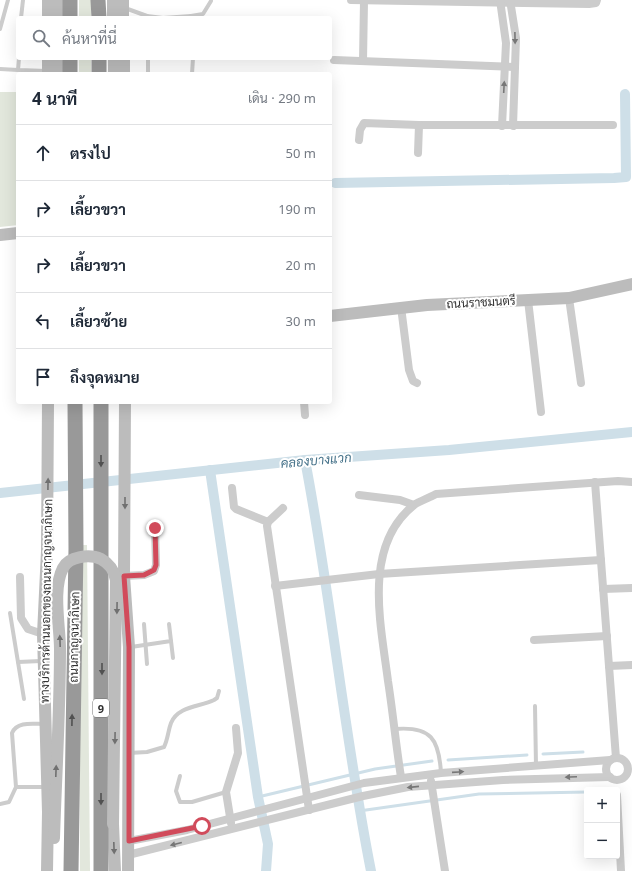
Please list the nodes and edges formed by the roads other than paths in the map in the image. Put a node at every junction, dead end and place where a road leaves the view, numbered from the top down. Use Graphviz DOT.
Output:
graph roads {
  1 [pos="8,0"];
  2 [pos="23,0"];
  3 [pos="48,0"];
  4 [pos="57,0"];
  5 [pos="70,0"];
  6 [pos="98,0"];
  7 [pos="351,0"];
  8 [pos="597,0"];
  9 [pos="211,1"];
  10 [pos="364,1"];
  11 [pos="510,1"];
  12 [pos="500,2"];
  13 [pos="121,6"];
  14 [pos="2,9"];
  15 [pos="21,16"];
  16 [pos="48,16"];
  17 [pos="57,16"];
  18 [pos="70,16"];
  19 [pos="98,16"];
  20 [pos="114,16"];
  21 [pos="145,16"];
  22 [pos="195,16"];
  23 [pos="0,29"];
  24 [pos="19,60"];
  25 [pos="48,60"];
  26 [pos="57,60"];
  27 [pos="70,60"];
  28 [pos="99,60"];
  29 [pos="114,60"];
  30 [pos="124,60"];
  31 [pos="148,60"];
  32 [pos="192,60"];
  33 [pos="334,60"];
  34 [pos="363,61"];
  35 [pos="505,66"];
  36 [pos="515,67"];
  37 [pos="0,69"];
  38 [pos="18,70"];
  39 [pos="40,72"];
  40 [pos="51,72"];
  41 [pos="51,72"];
  42 [pos="70,72"];
  43 [pos="99,72"];
  44 [pos="114,72"];
  45 [pos="124,72"];
  46 [pos="148,72"];
  47 [pos="192,72"];
  48 [pos="419,125"];
  49 [pos="613,125"];
  50 [pos="502,126"];
  51 [pos="512,126"];
  52 [pos="359,140"];
  53 [pos="418,153"];
  54 [pos="16,234"];
  55 [pos="0,235"];
  56 [pos="632,284"];
  57 [pos="569,298"];
  58 [pos="528,300"];
  59 [pos="401,307"];
  60 [pos="332,316"];
  61 [pos="417,383"];
  62 [pos="581,383"];
  63 [pos="48,404"];
  64 [pos="75,404"];
  65 [pos="101,404"];
  66 [pos="126,404"];
  67 [pos="304,404"];
  68 [pos="541,412"];
  69 [pos="305,415"];
  70 [pos="595,482"];
  71 [pos="632,482"];
  72 [pos="232,488"];
  73 [pos="359,495"];
  74 [pos="414,506"];
  75 [pos="283,508"];
  76 [pos="268,522"];
  77 [pos="155,528"];
  78 [pos="601,560"];
  79 [pos="379,574"];
  80 [pos="124,576"];
  81 [pos="20,577"];
  82 [pos="276,586"];
  83 [pos="632,588"];
  84 [pos="603,589"];
  85 [pos="10,613"];
  86 [pos="144,624"];
  87 [pos="169,624"];
  88 [pos="43,634"];
  89 [pos="606,636"];
  90 [pos="534,640"];
  91 [pos="171,641"];
  92 [pos="146,644"];
  93 [pos="129,647"];
  94 [pos="173,658"];
  95 [pos="43,661"];
  96 [pos="18,662"];
  97 [pos="147,664"];
  98 [pos="632,665"];
  99 [pos="609,666"];
  100 [pos="219,691"];
  101 [pos="24,699"];
  102 [pos="534,706"];
  103 [pos="44,724"];
  104 [pos="236,728"];
  105 [pos="395,728"];
  106 [pos="129,753"];
  107 [pos="613,759"];
  108 [pos="629,762"];
  109 [pos="536,766"];
  110 [pos="441,773"];
  111 [pos="430,774"];
  112 [pos="180,776"];
  113 [pos="628,776"];
  114 [pos="401,778"];
  115 [pos="613,778"];
  116 [pos="432,785"];
  117 [pos="16,787"];
  118 [pos="47,787"];
  119 [pos="616,787"];
  120 [pos="226,792"];
  121 [pos="308,798"];
  122 [pos="0,804"];
  123 [pos="310,810"];
  124 [pos="231,818"];
  125 [pos="618,823"];
  126 [pos="232,830"];
  127 [pos="129,841"];
  128 [pos="128,855"];
  129 [pos="47,871"];
  130 [pos="55,871"];
  131 [pos="70,871"];
  132 [pos="101,871"];
  133 [pos="115,871"];
  134 [pos="128,871"];
  135 [pos="445,871"];
  136 [pos="621,871"];
  1 -- 14 [label="lane"];
  2 -- 15 [label="lane"];
  3 -- 16 [label="main road"];
  4 -- 17 [label="main road"];
  5 -- 18 [label="highway"];
  6 -- 19 [label="highway"];
  7 -- 10 [label="street"];
  8 -- 11 [label="street"];
  9 -- 22 [label="lane"];
  10 -- 12 [label="street"];
  10 -- 34 [label="street"];
  11 -- 12 [label="street"];
  11 -- 36 [label="street, one-way"];
  12 -- 35 [label="street"];
  13 -- 20 [label="main road"];
  13 -- 21 [label="lane"];
  14 -- 23 [label="lane"];
  24 -- 38 [label="lane"];
  25 -- 40 [label="main road"];
  26 -- 41 [label="main road"];
  27 -- 42 [label="highway"];
  28 -- 43 [label="highway"];
  29 -- 44 [label="main road"];
  30 -- 45 [label="main road"];
  31 -- 46 [label="lane"];
  32 -- 47 [label="lane"];
  33 -- 34 [label="street"];
  34 -- 35 [label="street"];
  35 -- 36 [label="street"];
  50 -- 35 [label="street, one-way"];
  36 -- 51 [label="street"];
  37 -- 38 [label="lane"];
  38 -- 39 [label="lane"];
  48 -- 50 [label="street"];
  48 -- 52 [label="street"];
  48 -- 53 [label="street"];
  49 -- 51 [label="street"];
  50 -- 51 [label="street"];
  54 -- 55 [label="main road"];
  56 -- 57 [label="main road, ถนนราชมนตรี"];
  57 -- 58 [label="main road, ถนนราชมนตรี"];
  57 -- 62 [label="street"];
  58 -- 59 [label="main road, ถนนราชมนตรี"];
  58 -- 68 [label="street"];
  59 -- 60 [label="main road, ถนนราชมนตรี"];
  59 -- 61 [label="street"];
  88 -- 63 [label="main road, ทางบริการด้านนอกของถนนกาญจนาภิเษก, one-way"];
  131 -- 64 [label="highway, ถนนกาญจนาภิเษก, one-way"];
  65 -- 132 [label="highway, 9, one-way"];
  66 -- 80 [label="main road, one-way"];
  67 -- 69 [label="street"];
  70 -- 71 [label="street"];
  70 -- 74 [label="street"];
  70 -- 78 [label="street"];
  72 -- 76 [label="street"];
  73 -- 74 [label="street"];
  74 -- 79 [label="street"];
  75 -- 76 [label="street"];
  76 -- 82 [label="street"];
  77 -- 80 [label="street"];
  78 -- 79 [label="street"];
  78 -- 84 [label="street"];
  79 -- 82 [label="street"];
  79 -- 105 [label="street"];
  80 -- 93 [label="main road"];
  81 -- 88 [label="street"];
  82 -- 121 [label="street"];
  83 -- 84 [label="street"];
  84 -- 89 [label="street"];
  85 -- 96 [label="lane"];
  86 -- 92 [label="lane"];
  87 -- 91 [label="lane"];
  88 -- 95 [label="main road, ทางบริการด้านนอกของถนนกาญจนาภิเษก"];
  89 -- 90 [label="street"];
  89 -- 99 [label="street"];
  91 -- 92 [label="lane"];
  91 -- 94 [label="lane"];
  92 -- 93 [label="lane"];
  92 -- 97 [label="lane"];
  93 -- 106 [label="main road"];
  95 -- 96 [label="lane"];
  95 -- 103 [label="main road, ทางบริการด้านนอกของถนนกาญจนาภิเษก"];
  96 -- 101 [label="lane"];
  98 -- 99 [label="street"];
  99 -- 107 [label="street"];
  100 -- 106 [label="lane"];
  102 -- 109 [label="lane"];
  103 -- 117 [label="lane"];
  103 -- 118 [label="main road, ทางบริการด้านนอกของถนนกาญจนาภิเษก"];
  104 -- 120 [label="street"];
  105 -- 110 [label="lane"];
  105 -- 114 [label="street"];
  106 -- 127 [label="main road"];
  107 -- 108 [label="street"];
  107 -- 109 [label="street"];
  107 -- 115 [label="street"];
  108 -- 113 [label="street"];
  110 -- 109 [label="street, one-way"];
  110 -- 111 [label="street"];
  111 -- 114 [label="street"];
  111 -- 116 [label="street"];
  112 -- 120 [label="lane"];
  113 -- 115 [label="street"];
  114 -- 121 [label="street"];
  115 -- 116 [label="street, one-way"];
  115 -- 119 [label="street"];
  116 -- 123 [label="street, one-way"];
  116 -- 135 [label="street"];
  117 -- 118 [label="lane"];
  117 -- 122 [label="lane"];
  118 -- 129 [label="main road, ทางบริการด้านนอกของถนนกาญจนาภิเษก"];
  120 -- 124 [label="street"];
  121 -- 123 [label="street"];
  121 -- 124 [label="street"];
  123 -- 126 [label="street"];
  124 -- 126 [label="street"];
  124 -- 127 [label="street"];
  125 -- 136 [label="street"];
  126 -- 128 [label="street, one-way"];
  127 -- 128 [label="main road"];
  128 -- 134 [label="main road"];
  130 -- 133 [label="main road, one-way, bridge"];
}
